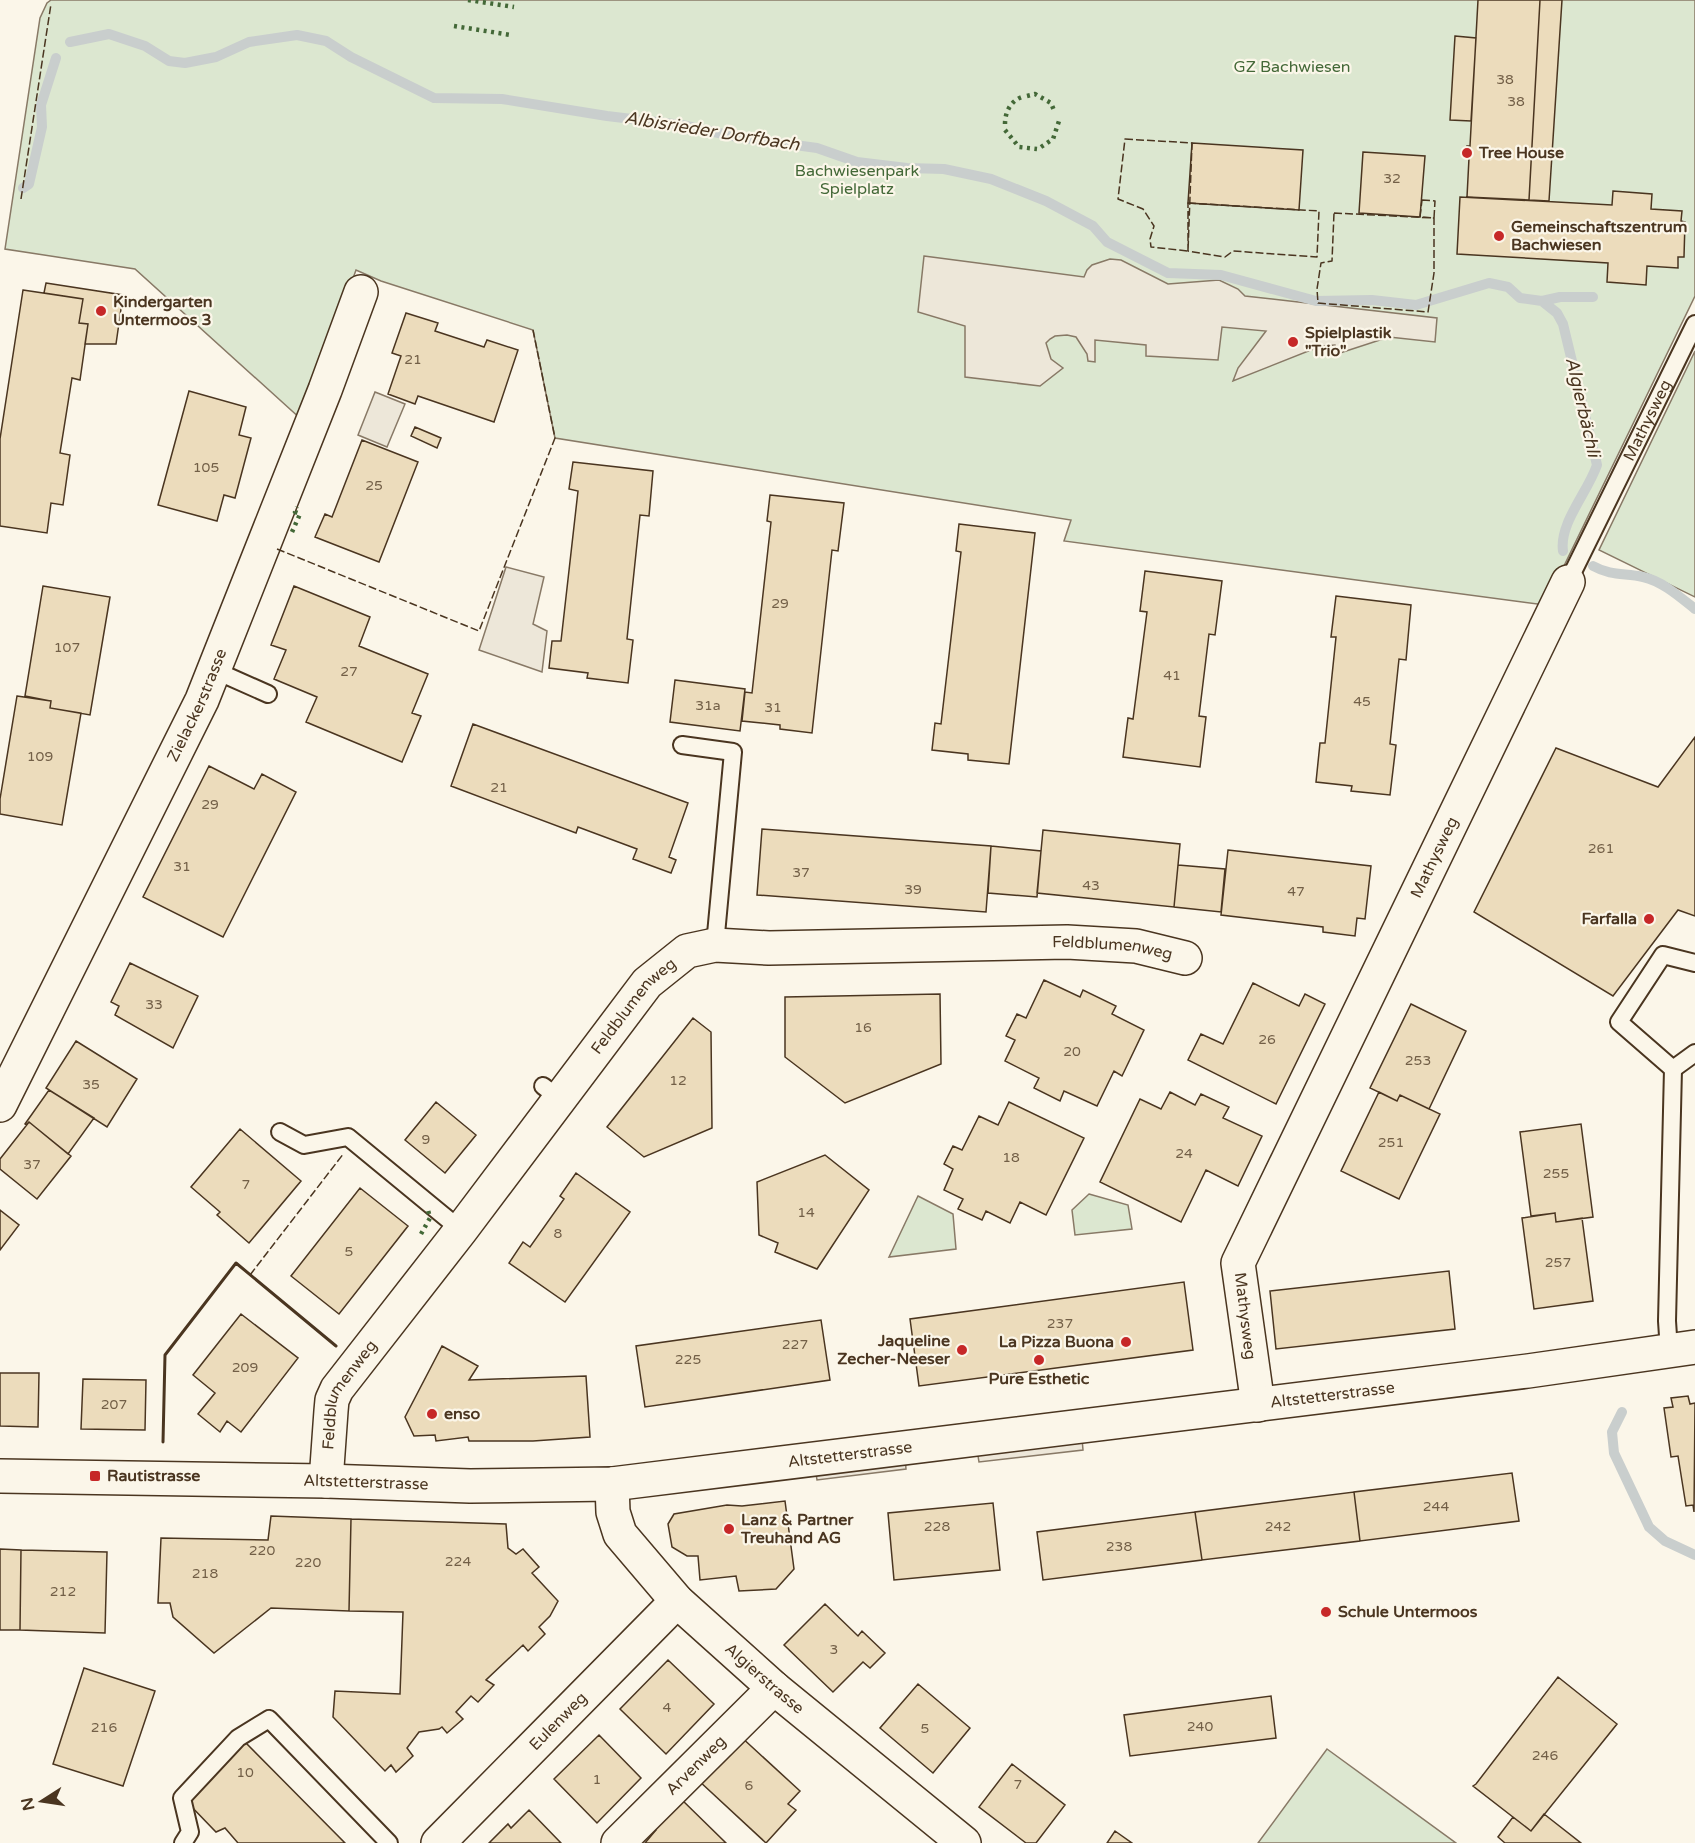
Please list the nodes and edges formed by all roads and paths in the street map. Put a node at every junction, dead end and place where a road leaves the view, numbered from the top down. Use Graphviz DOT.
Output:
graph roads {
  1 [pos="361,292"];
  2 [pos="1695,324"];
  3 [pos="1568,582"];
  4 [pos="213,670"];
  5 [pos="268,694"];
  6 [pos="682,746"];
  7 [pos="715,945"];
  8 [pos="1185,958"];
  9 [pos="1695,963"];
  10 [pos="1695,1053"];
  11 [pos="1673,1069"];
  12 [pos="0,1105"];
  13 [pos="280,1132"];
  14 [pos="461,1230"];
  15 [pos="1682,1349"];
  16 [pos="1258,1405"];
  17 [pos="0,1476"];
  18 [pos="326,1481"];
  19 [pos="612,1484"];
  20 [pos="677,1601"];
  21 [pos="774,1688"];
  22 [pos="183,1843"];
  23 [pos="389,1843"];
  24 [pos="438,1843"];
  25 [pos="618,1843"];
  26 [pos="964,1843"];
  1 -- 4 [label="street, Zielackerstrasse"];
  2 -- 3 [label="lane, Mathysweg"];
  3 -- 16 [label="street, Mathysweg"];
  4 -- 5 [label="lane"];
  4 -- 12 [label="street, Zielackerstrasse"];
  6 -- 7 [label="lane"];
  7 -- 8 [label="street, Feldblumenweg"];
  7 -- 14 [label="street, Feldblumenweg"];
  9 -- 11 [label="lane"];
  10 -- 11 [label="lane"];
  11 -- 15 [label="lane"];
  13 -- 14 [label="lane"];
  14 -- 18 [label="street, Feldblumenweg"];
  15 -- 16 [label="street, Altstetterstrasse"];
  16 -- 19 [label="street, Altstetterstrasse"];
  17 -- 18 [label="street, Altstetterstrasse"];
  18 -- 19 [label="street, Altstetterstrasse"];
  19 -- 20 [label="street, Algierstrasse"];
  20 -- 21 [label="street, Algierstrasse"];
  20 -- 24 [label="street, Eulenweg"];
  21 -- 25 [label="street, Arvenweg"];
  21 -- 26 [label="street, Algierstrasse"];
  22 -- 23 [label="lane"];
}
